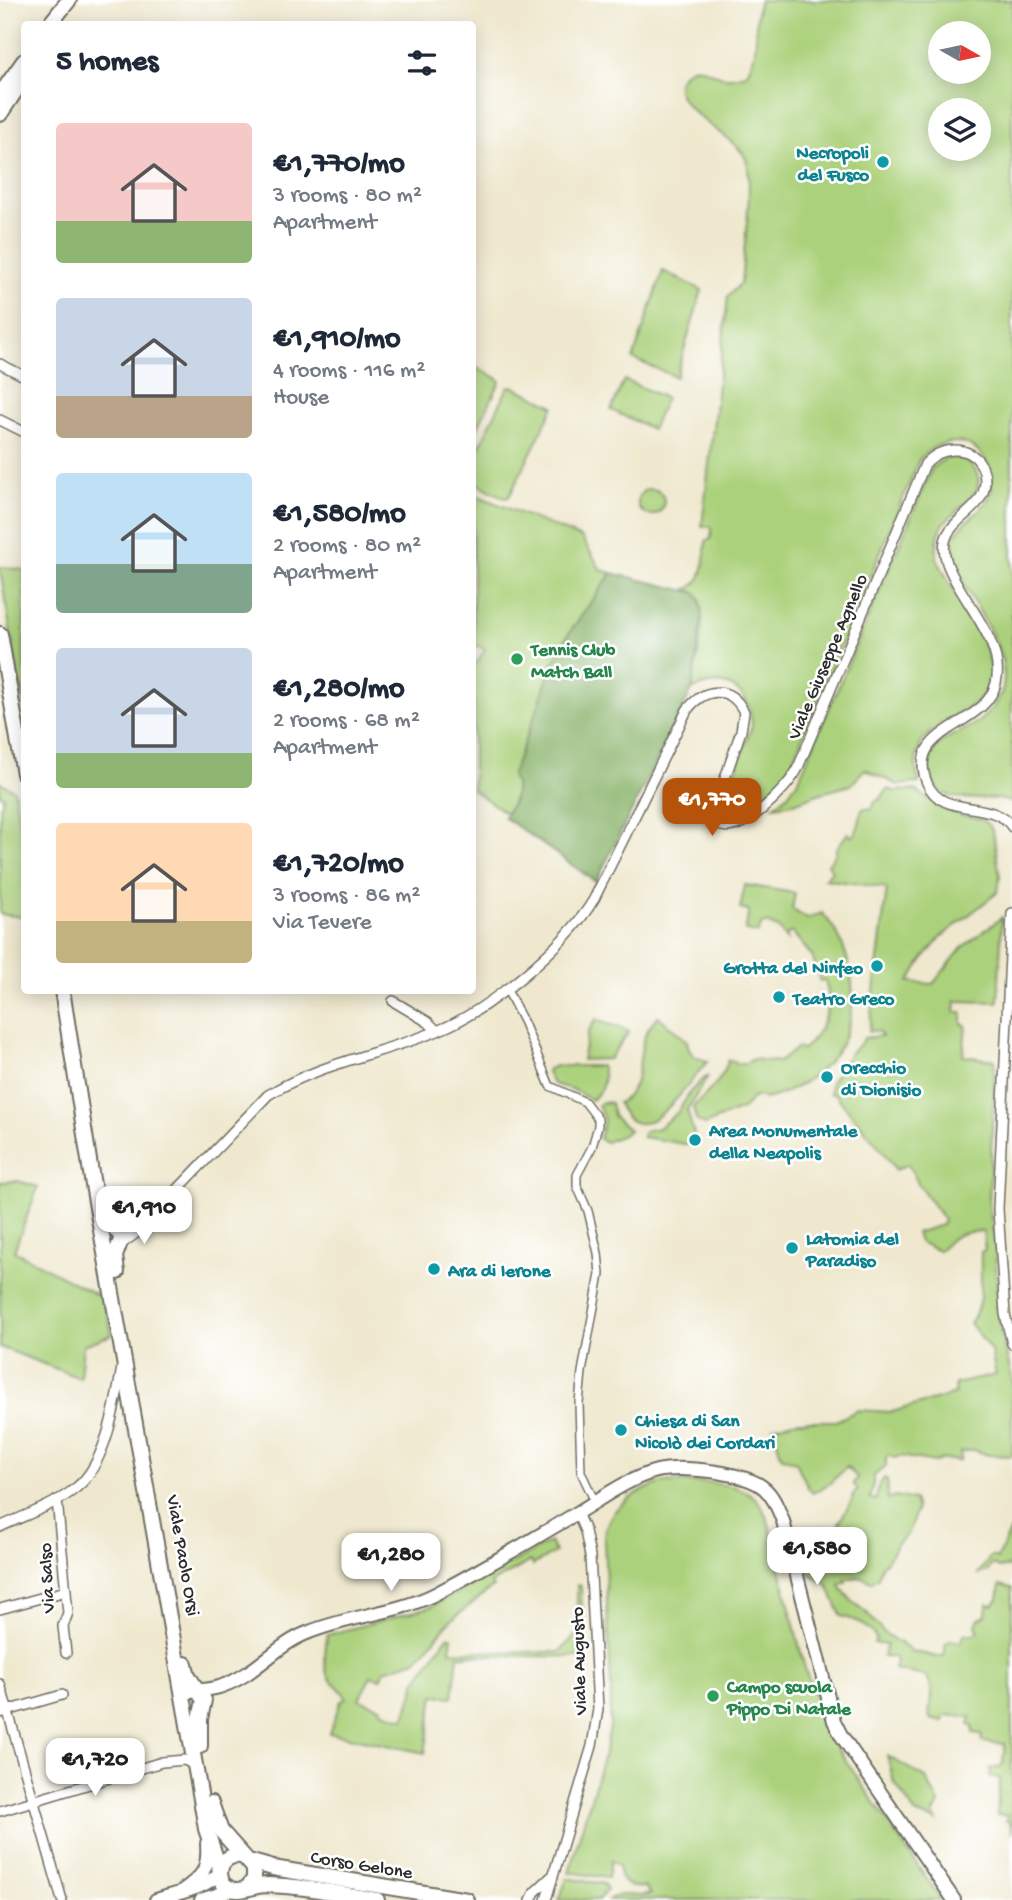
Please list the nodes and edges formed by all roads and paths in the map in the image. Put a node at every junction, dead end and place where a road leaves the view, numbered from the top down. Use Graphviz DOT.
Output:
graph roads {
  1 [pos="71,0"];
  2 [pos="53,21"];
  3 [pos="61,21"];
  4 [pos="21,65"];
  5 [pos="21,82"];
  6 [pos="0,95"];
  7 [pos="0,114"];
  8 [pos="0,363"];
  9 [pos="21,374"];
  10 [pos="0,420"];
  11 [pos="21,430"];
  12 [pos="0,634"];
  13 [pos="21,756"];
  14 [pos="1009,819"];
  15 [pos="1012,827"];
  16 [pos="1012,915"];
  17 [pos="506,988"];
  18 [pos="63,994"];
  19 [pos="393,1001"];
  20 [pos="437,1031"];
  21 [pos="145,1223"];
  22 [pos="112,1239"];
  23 [pos="1012,1344"];
  24 [pos="123,1358"];
  25 [pos="57,1500"];
  26 [pos="595,1502"];
  27 [pos="577,1513"];
  28 [pos="0,1527"];
  29 [pos="66,1591"];
  30 [pos="0,1609"];
  31 [pos="66,1653"];
  32 [pos="0,1684"];
  33 [pos="204,1689"];
  34 [pos="62,1695"];
  35 [pos="183,1698"];
  36 [pos="4,1712"];
  37 [pos="195,1766"];
  38 [pos="33,1801"];
  39 [pos="0,1811"];
  40 [pos="206,1829"];
  41 [pos="247,1859"];
  42 [pos="219,1871"];
  43 [pos="553,1876"];
  44 [pos="240,1889"];
  45 [pos="182,1891"];
  46 [pos="62,1900"];
  47 [pos="156,1900"];
  48 [pos="201,1900"];
  49 [pos="377,1900"];
  50 [pos="467,1900"];
  51 [pos="531,1900"];
  52 [pos="547,1900"];
  53 [pos="954,1900"];
  1 -- 2 [label="main road"];
  1 -- 3 [label="main road"];
  4 -- 6 [label="main road"];
  5 -- 7 [label="main road"];
  8 -- 9 [label="street"];
  10 -- 11 [label="street"];
  12 -- 13 [label="main road"];
  14 -- 15 [label="street"];
  14 -- 17 [label="street, Viale Giuseppe Agnello"];
  16 -- 23 [label="street"];
  17 -- 20 [label="street, Viale Giuseppe Agnello"];
  17 -- 26 [label="street"];
  18 -- 22 [label="main road"];
  19 -- 20 [label="street"];
  20 -- 21 [label="street, Viale Giuseppe Agnello"];
  21 -- 22 [label="street"];
  21 -- 22 [label="street, Viale Giuseppe Agnello"];
  22 -- 24 [label="main road, Viale Paolo Orsi"];
  22 -- 33 [label="main road, Viale Paolo Orsi"];
  24 -- 25 [label="street"];
  24 -- 35 [label="main road, Viale Paolo Orsi"];
  25 -- 28 [label="street"];
  25 -- 29 [label="street, Via Salso"];
  26 -- 27 [label="main road"];
  26 -- 53 [label="main road"];
  27 -- 33 [label="main road"];
  27 -- 43 [label="street, Viale Augusto"];
  29 -- 30 [label="street"];
  29 -- 31 [label="street, Via Salso"];
  32 -- 36 [label="street"];
  33 -- 35 [label="main road"];
  33 -- 41 [label="main road, Viale Paolo Orsi"];
  34 -- 36 [label="street"];
  35 -- 37 [label="main road, Viale Paolo Orsi"];
  36 -- 38 [label="street"];
  37 -- 38 [label="street"];
  37 -- 40 [label="main road, Viale Paolo Orsi"];
  38 -- 39 [label="street"];
  38 -- 46 [label="street"];
  40 -- 42 [label="main road, Viale Paolo Orsi"];
  40 -- 45 [label="main road"];
  41 -- 42 [label="main road"];
  41 -- 44 [label="main road"];
  41 -- 50 [label="main road, Corso Gelone"];
  42 -- 44 [label="main road"];
  42 -- 45 [label="main road"];
  43 -- 51 [label="street"];
  43 -- 52 [label="street, Viale Augusto"];
  44 -- 48 [label="main road, Corso Gelone"];
  44 -- 49 [label="main road, Corso Gelone"];
  45 -- 47 [label="main road"];
}
